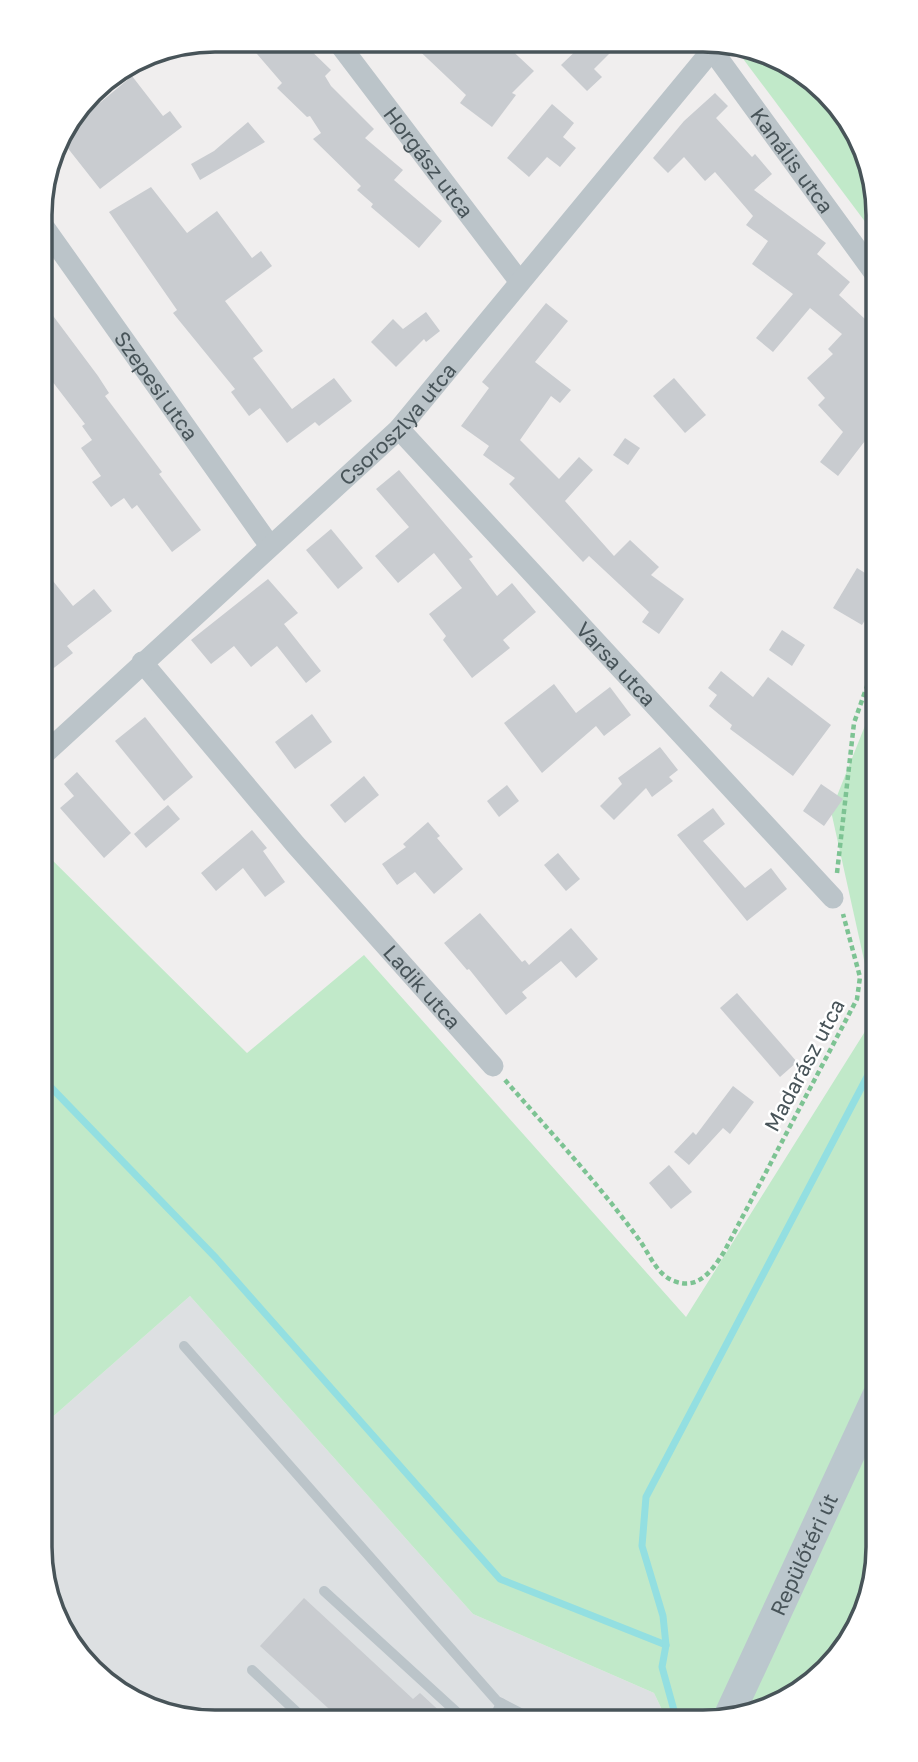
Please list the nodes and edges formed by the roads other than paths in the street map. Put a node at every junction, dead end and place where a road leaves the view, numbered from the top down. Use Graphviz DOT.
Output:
graph roads {
  1 [pos="705,52"];
  2 [pos="346,53"];
  3 [pos="713,53"];
  4 [pos="53,240"];
  5 [pos="866,262"];
  6 [pos="520,282"];
  7 [pos="399,429"];
  8 [pos="270,546"];
  9 [pos="142,662"];
  10 [pos="53,740"];
  11 [pos="833,898"];
  12 [pos="492,1066"];
  13 [pos="184,1346"];
  14 [pos="865,1422"];
  15 [pos="324,1591"];
  16 [pos="252,1671"];
  17 [pos="501,1703"];
  18 [pos="733,1706"];
  19 [pos="294,1710"];
  20 [pos="454,1710"];
  21 [pos="498,1710"];
  22 [pos="514,1710"];
  1 -- 6 [label="street, Csoroszlya utca"];
  2 -- 6 [label="street, Horgász utca"];
  3 -- 5 [label="street, Kanális utca"];
  4 -- 8 [label="street, Szepesi utca"];
  6 -- 7 [label="street, Csoroszlya utca"];
  7 -- 8 [label="street, Csoroszlya utca"];
  7 -- 11 [label="street, Varsa utca"];
  8 -- 9 [label="street, Csoroszlya utca"];
  9 -- 10 [label="street, Csoroszlya utca"];
  9 -- 12 [label="street, Ladik utca"];
  13 -- 17 [label="lane"];
  14 -- 18 [label="street, Repülőtéri út"];
  15 -- 20 [label="lane"];
  16 -- 19 [label="lane"];
  17 -- 21 [label="lane"];
  17 -- 22 [label="lane"];
}
